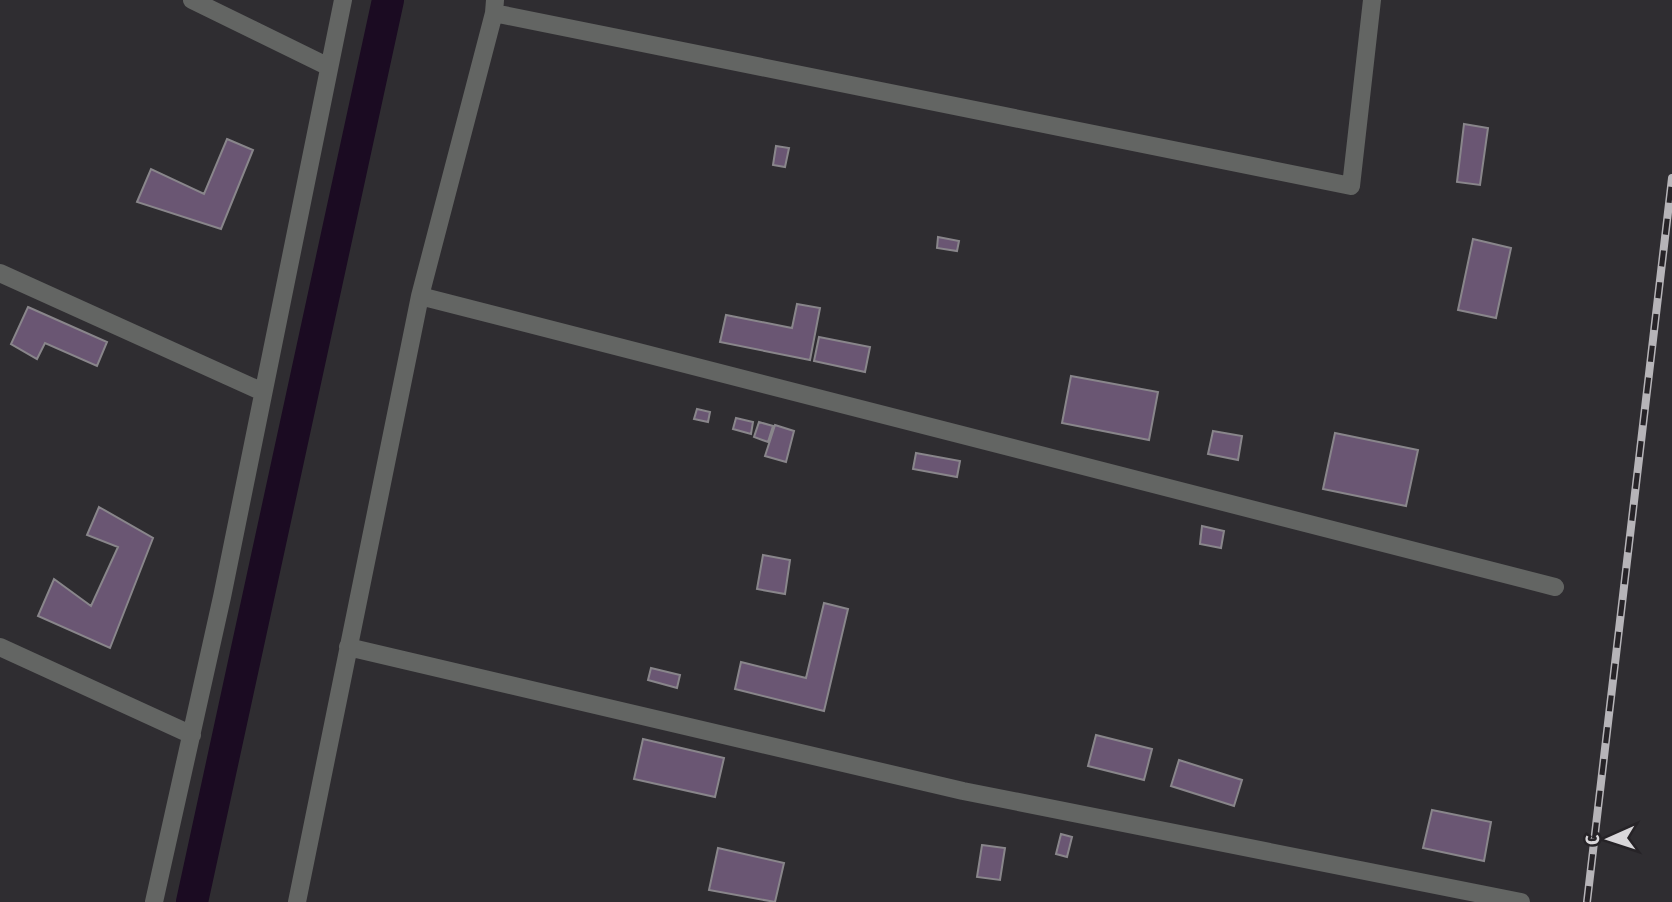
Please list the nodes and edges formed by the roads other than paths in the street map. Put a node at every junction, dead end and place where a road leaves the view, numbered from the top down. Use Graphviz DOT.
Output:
graph roads {
  1 [pos="192,0"];
  2 [pos="343,0"];
  3 [pos="1372,0"];
  4 [pos="495,6"];
  5 [pos="329,67"];
  6 [pos="0,273"];
  7 [pos="420,296"];
  8 [pos="263,392"];
  9 [pos="1555,587"];
  10 [pos="0,647"];
  11 [pos="348,647"];
  12 [pos="192,734"];
  13 [pos="154,902"];
  14 [pos="297,902"];
  15 [pos="1521,902"];
  1 -- 5 [label="street"];
  2 -- 5 [label="street"];
  3 -- 4 [label="street"];
  4 -- 7 [label="street"];
  5 -- 8 [label="street"];
  6 -- 8 [label="street"];
  7 -- 9 [label="street"];
  7 -- 11 [label="street"];
  8 -- 12 [label="street"];
  10 -- 12 [label="street"];
  11 -- 14 [label="street"];
  11 -- 15 [label="street"];
  12 -- 13 [label="street"];
}
